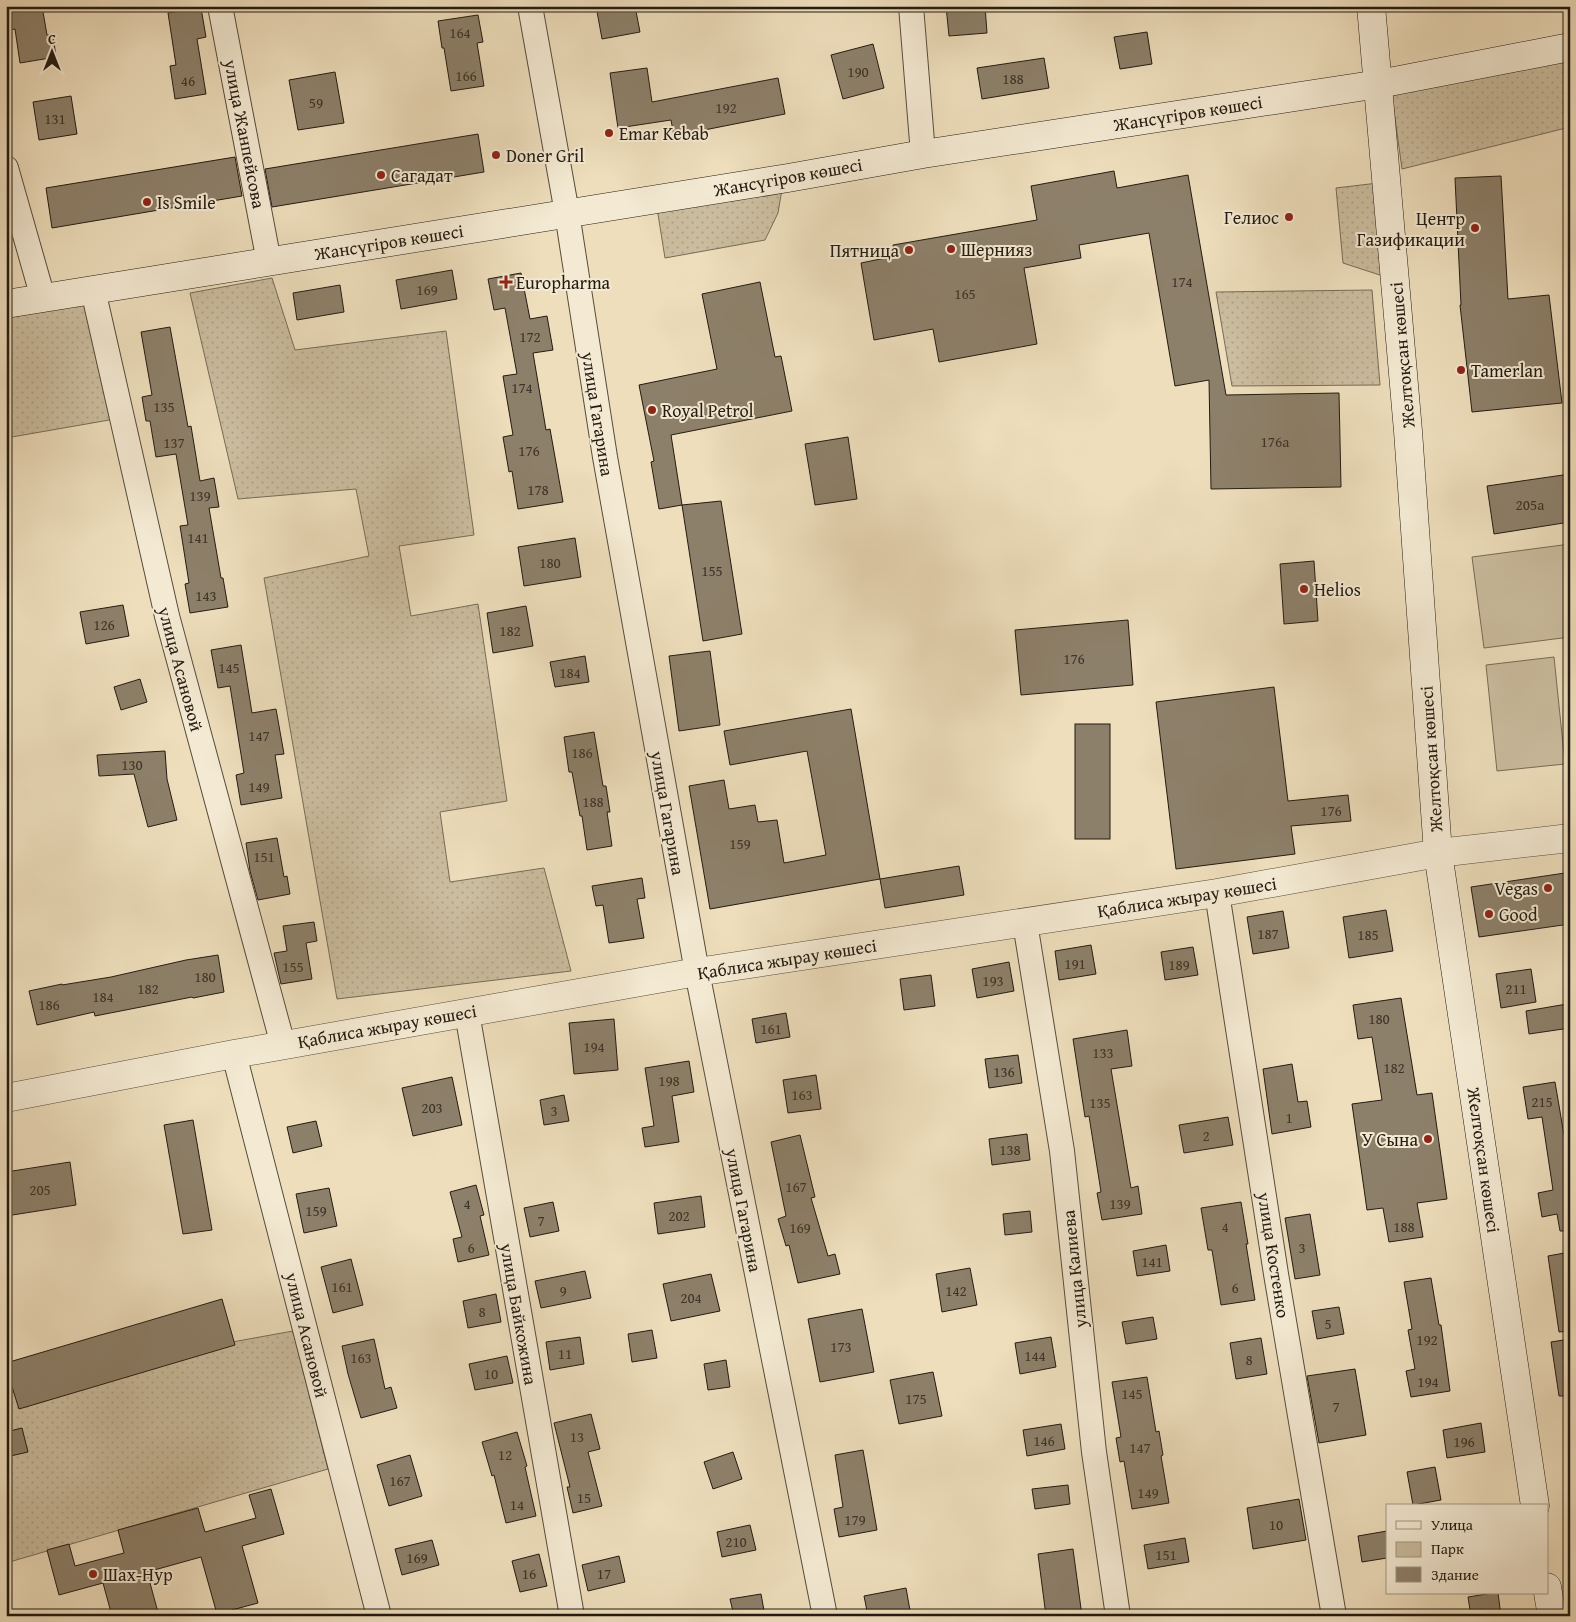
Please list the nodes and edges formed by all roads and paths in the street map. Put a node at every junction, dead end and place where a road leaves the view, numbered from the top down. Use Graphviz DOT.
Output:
graph roads {
  1 [pos="220,6"];
  2 [pos="530,6"];
  3 [pos="912,6"];
  4 [pos="1372,6"];
  5 [pos="1570,47"];
  6 [pos="1379,84"];
  7 [pos="923,154"];
  8 [pos="6,168"];
  9 [pos="567,213"];
  10 [pos="269,262"];
  11 [pos="93,290"];
  12 [pos="43,298"];
  13 [pos="6,304"];
  14 [pos="1570,838"];
  15 [pos="1438,852"];
  16 [pos="1217,893"];
  17 [pos="1025,923"];
  18 [pos="697,972"];
  19 [pos="467,1012"];
  20 [pos="283,1045"];
  21 [pos="234,1054"];
  22 [pos="6,1098"];
  23 [pos="1535,1504"];
  24 [pos="1548,1593"];
  25 [pos="379,1616"];
  26 [pos="572,1616"];
  27 [pos="825,1616"];
  28 [pos="1118,1616"];
  29 [pos="1334,1616"];
  30 [pos="1552,1616"];
  1 -- 10 [label="street, улица Жанпейсова"];
  2 -- 9 [label="street, улица Гагарина"];
  3 -- 7 [label="street"];
  4 -- 6 [label="main road, Желтоқсан көшесі"];
  5 -- 6 [label="main road, Жансүгіров көшесі"];
  6 -- 7 [label="main road, Жансүгіров көшесі"];
  6 -- 15 [label="main road, Желтоқсан көшесі"];
  7 -- 9 [label="main road, Жансүгіров көшесі"];
  8 -- 12 [label="street"];
  9 -- 10 [label="main road, Жансүгіров көшесі"];
  9 -- 18 [label="street, улица Гагарина"];
  10 -- 11 [label="main road, Жансүгіров көшесі"];
  11 -- 12 [label="main road, Жансүгіров көшесі"];
  11 -- 20 [label="street, улица Асановой"];
  12 -- 13 [label="main road, Жансүгіров көшесі"];
  14 -- 15 [label="main road, Қаблиса жырау көшесі"];
  15 -- 16 [label="main road, Қаблиса жырау көшесі"];
  15 -- 23 [label="main road, Желтоқсан көшесі"];
  16 -- 17 [label="main road, Қаблиса жырау көшесі"];
  16 -- 29 [label="street, улица Костенко"];
  17 -- 18 [label="main road, Қаблиса жырау көшесі"];
  17 -- 28 [label="street, улица Калиева"];
  18 -- 19 [label="main road, Қаблиса жырау көшесі"];
  18 -- 27 [label="street, улица Гагарина"];
  19 -- 20 [label="main road, Қаблиса жырау көшесі"];
  19 -- 26 [label="street, улица Байкожина"];
  20 -- 21 [label="main road, Қаблиса жырау көшесі"];
  21 -- 22 [label="main road, Қаблиса жырау көшесі"];
  21 -- 25 [label="street, улица Асановой"];
  24 -- 30 [label="main road"];
}
